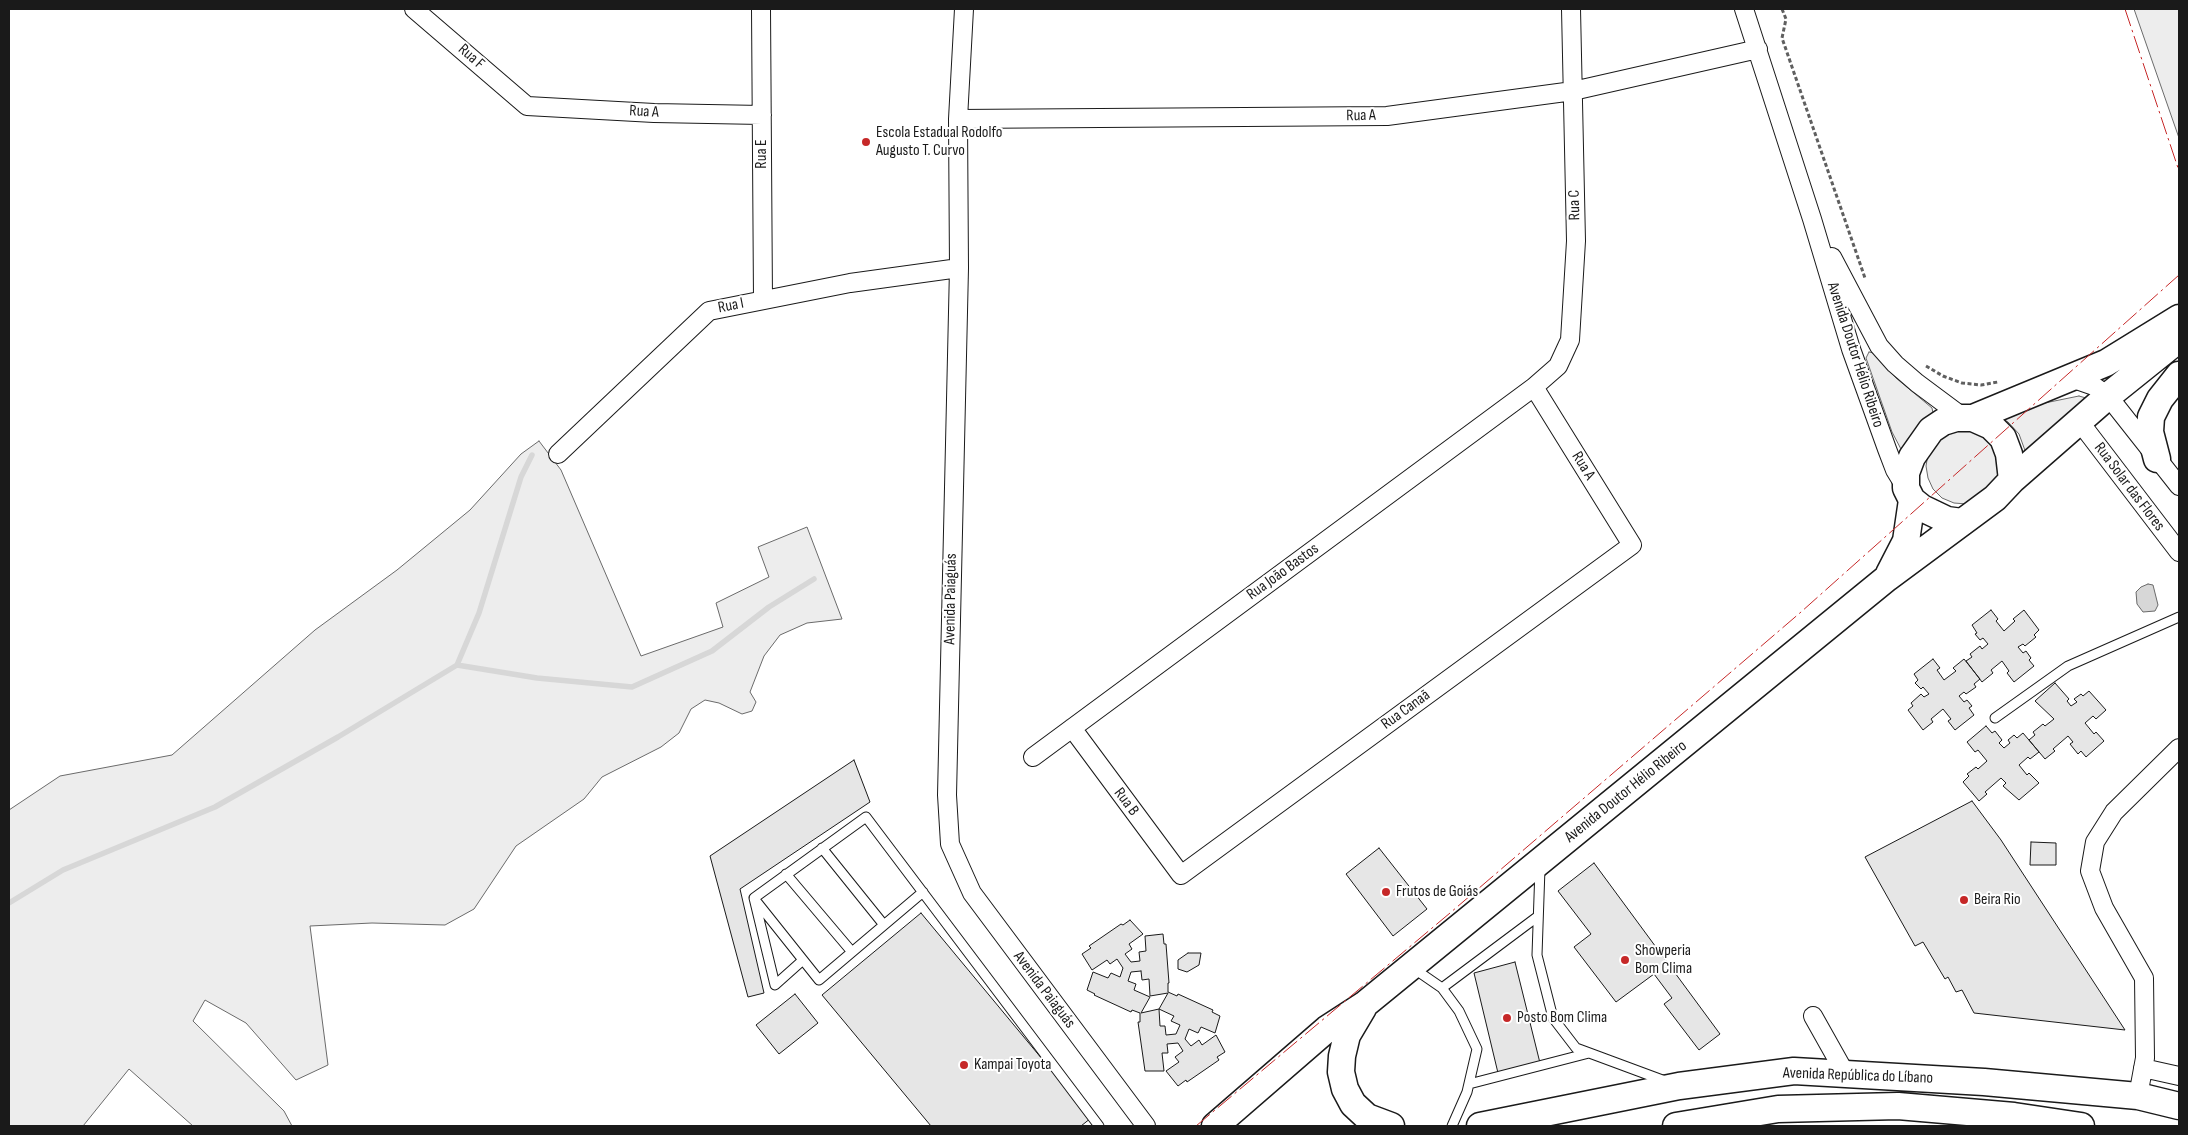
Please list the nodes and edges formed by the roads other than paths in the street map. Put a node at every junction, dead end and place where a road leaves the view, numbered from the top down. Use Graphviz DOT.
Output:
graph roads {
  1 [pos="414,9"];
  2 [pos="761,9"];
  3 [pos="964,9"];
  4 [pos="1571,9"];
  5 [pos="1744,9"];
  6 [pos="1758,49"];
  7 [pos="1573,91"];
  8 [pos="527,106"];
  9 [pos="762,115"];
  10 [pos="958,119"];
  11 [pos="1812,219"];
  12 [pos="959,268"];
  13 [pos="763,300"];
  14 [pos="2179,318"];
  15 [pos="2179,338"];
  16 [pos="2179,375"];
  17 [pos="2071,378"];
  18 [pos="1534,387"];
  19 [pos="2108,396"];
  20 [pos="1969,418"];
  21 [pos="2079,421"];
  22 [pos="558,454"];
  23 [pos="2157,459"];
  24 [pos="2012,480"];
  25 [pos="2179,486"];
  26 [pos="1909,494"];
  27 [pos="1962,522"];
  28 [pos="1632,545"];
  29 [pos="2179,552"];
  30 [pos="1888,578"];
  31 [pos="2179,617"];
  32 [pos="1995,718"];
  33 [pos="1072,728"];
  34 [pos="2179,748"];
  35 [pos="1033,757"];
  36 [pos="822,848"];
  37 [pos="1541,860"];
  38 [pos="786,874"];
  39 [pos="1181,875"];
  40 [pos="923,892"];
  41 [pos="754,898"];
  42 [pos="1537,917"];
  43 [pos="884,925"];
  44 [pos="852,952"];
  45 [pos="803,960"];
  46 [pos="1410,966"];
  47 [pos="1442,988"];
  48 [pos="1364,1005"];
  49 [pos="1814,1016"];
  50 [pos="1589,1053"];
  51 [pos="2143,1068"];
  52 [pos="1845,1073"];
  53 [pos="2179,1076"];
  54 [pos="1468,1084"];
  55 [pos="1679,1086"];
  56 [pos="2138,1096"];
  57 [pos="2179,1106"];
  58 [pos="1779,1118"];
  59 [pos="1098,1126"];
  60 [pos="1146,1126"];
  61 [pos="1215,1126"];
  62 [pos="1391,1126"];
  63 [pos="1452,1126"];
  64 [pos="1480,1126"];
  65 [pos="1676,1126"];
  66 [pos="2081,1126"];
  1 -- 8 [label="street, Rua F"];
  2 -- 9 [label="street, Rua E"];
  3 -- 10 [label="street, Avenida Paiaguás"];
  4 -- 7 [label="street, Rua C"];
  5 -- 6 [label="street, Avenida Doutor Hélio Ribeiro"];
  6 -- 7 [label="street, Rua A"];
  6 -- 11 [label="street, Avenida Doutor Hélio Ribeiro"];
  7 -- 10 [label="street, Rua A"];
  7 -- 18 [label="street, Rua C"];
  8 -- 9 [label="street, Rua A"];
  9 -- 13 [label="street, Rua E"];
  10 -- 12 [label="street, Avenida Paiaguás"];
  11 -- 20 [label="street, Avenida Doutor Hélio Ribeiro"];
  11 -- 26 [label="street, Avenida Doutor Hélio Ribeiro"];
  12 -- 13 [label="street, Rua I"];
  12 -- 60 [label="street, Avenida Paiaguás"];
  13 -- 22 [label="street, Rua I"];
  14 -- 17 [label="main road, Avenida Doutor Hélio Ribeiro"];
  15 -- 19 [label="main road, Avenida Doutor Hélio Ribeiro"];
  16 -- 23 [label="main road"];
  17 -- 19 [label="street"];
  17 -- 20 [label="main road, Avenida Doutor Hélio Ribeiro"];
  18 -- 28 [label="street, Rua A"];
  18 -- 33 [label="street, Rua João Bastos"];
  19 -- 21 [label="main road, Avenida Doutor Hélio Ribeiro"];
  19 -- 23 [label="street"];
  20 -- 24 [label="main road"];
  20 -- 26 [label="main road, Avenida Doutor Hélio Ribeiro"];
  21 -- 24 [label="main road, Avenida Doutor Hélio Ribeiro"];
  21 -- 29 [label="street, Rua Solar das Flores"];
  23 -- 25 [label="street"];
  24 -- 27 [label="main road, Avenida Doutor Hélio Ribeiro"];
  26 -- 27 [label="main road"];
  26 -- 30 [label="main road, Avenida Doutor Hélio Ribeiro"];
  27 -- 30 [label="main road, Avenida Doutor Hélio Ribeiro"];
  28 -- 39 [label="street, Rua Canaã"];
  30 -- 37 [label="main road, Avenida Doutor Hélio Ribeiro"];
  31 -- 32 [label="lane"];
  33 -- 35 [label="street, Rua João Bastos"];
  33 -- 39 [label="street, Rua B"];
  34 -- 51 [label="street"];
  36 -- 38 [label="lane"];
  36 -- 40 [label="lane"];
  36 -- 43 [label="lane"];
  37 -- 42 [label="lane"];
  37 -- 46 [label="main road, Avenida Doutor Hélio Ribeiro"];
  38 -- 41 [label="lane"];
  38 -- 44 [label="lane"];
  40 -- 43 [label="lane"];
  40 -- 59 [label="lane"];
  41 -- 45 [label="lane"];
  41 -- 45 [label="lane"];
  42 -- 47 [label="lane"];
  42 -- 50 [label="lane"];
  43 -- 44 [label="lane"];
  44 -- 45 [label="lane"];
  46 -- 47 [label="lane"];
  46 -- 48 [label="main road, Avenida Doutor Hélio Ribeiro"];
  47 -- 54 [label="lane"];
  48 -- 61 [label="main road"];
  48 -- 62 [label="main road"];
  49 -- 52 [label="street"];
  50 -- 54 [label="lane"];
  50 -- 55 [label="lane"];
  51 -- 53 [label="street"];
  51 -- 56 [label="street"];
  52 -- 55 [label="main road, Avenida República do Líbano"];
  52 -- 56 [label="main road, Avenida República do Líbano"];
  54 -- 63 [label="lane"];
  55 -- 64 [label="main road, Avenida República do Líbano"];
  56 -- 57 [label="main road, Avenida República do Líbano"];
  58 -- 65 [label="main road, Avenida República do Líbano"];
  58 -- 66 [label="main road, Avenida República do Líbano"];
}
